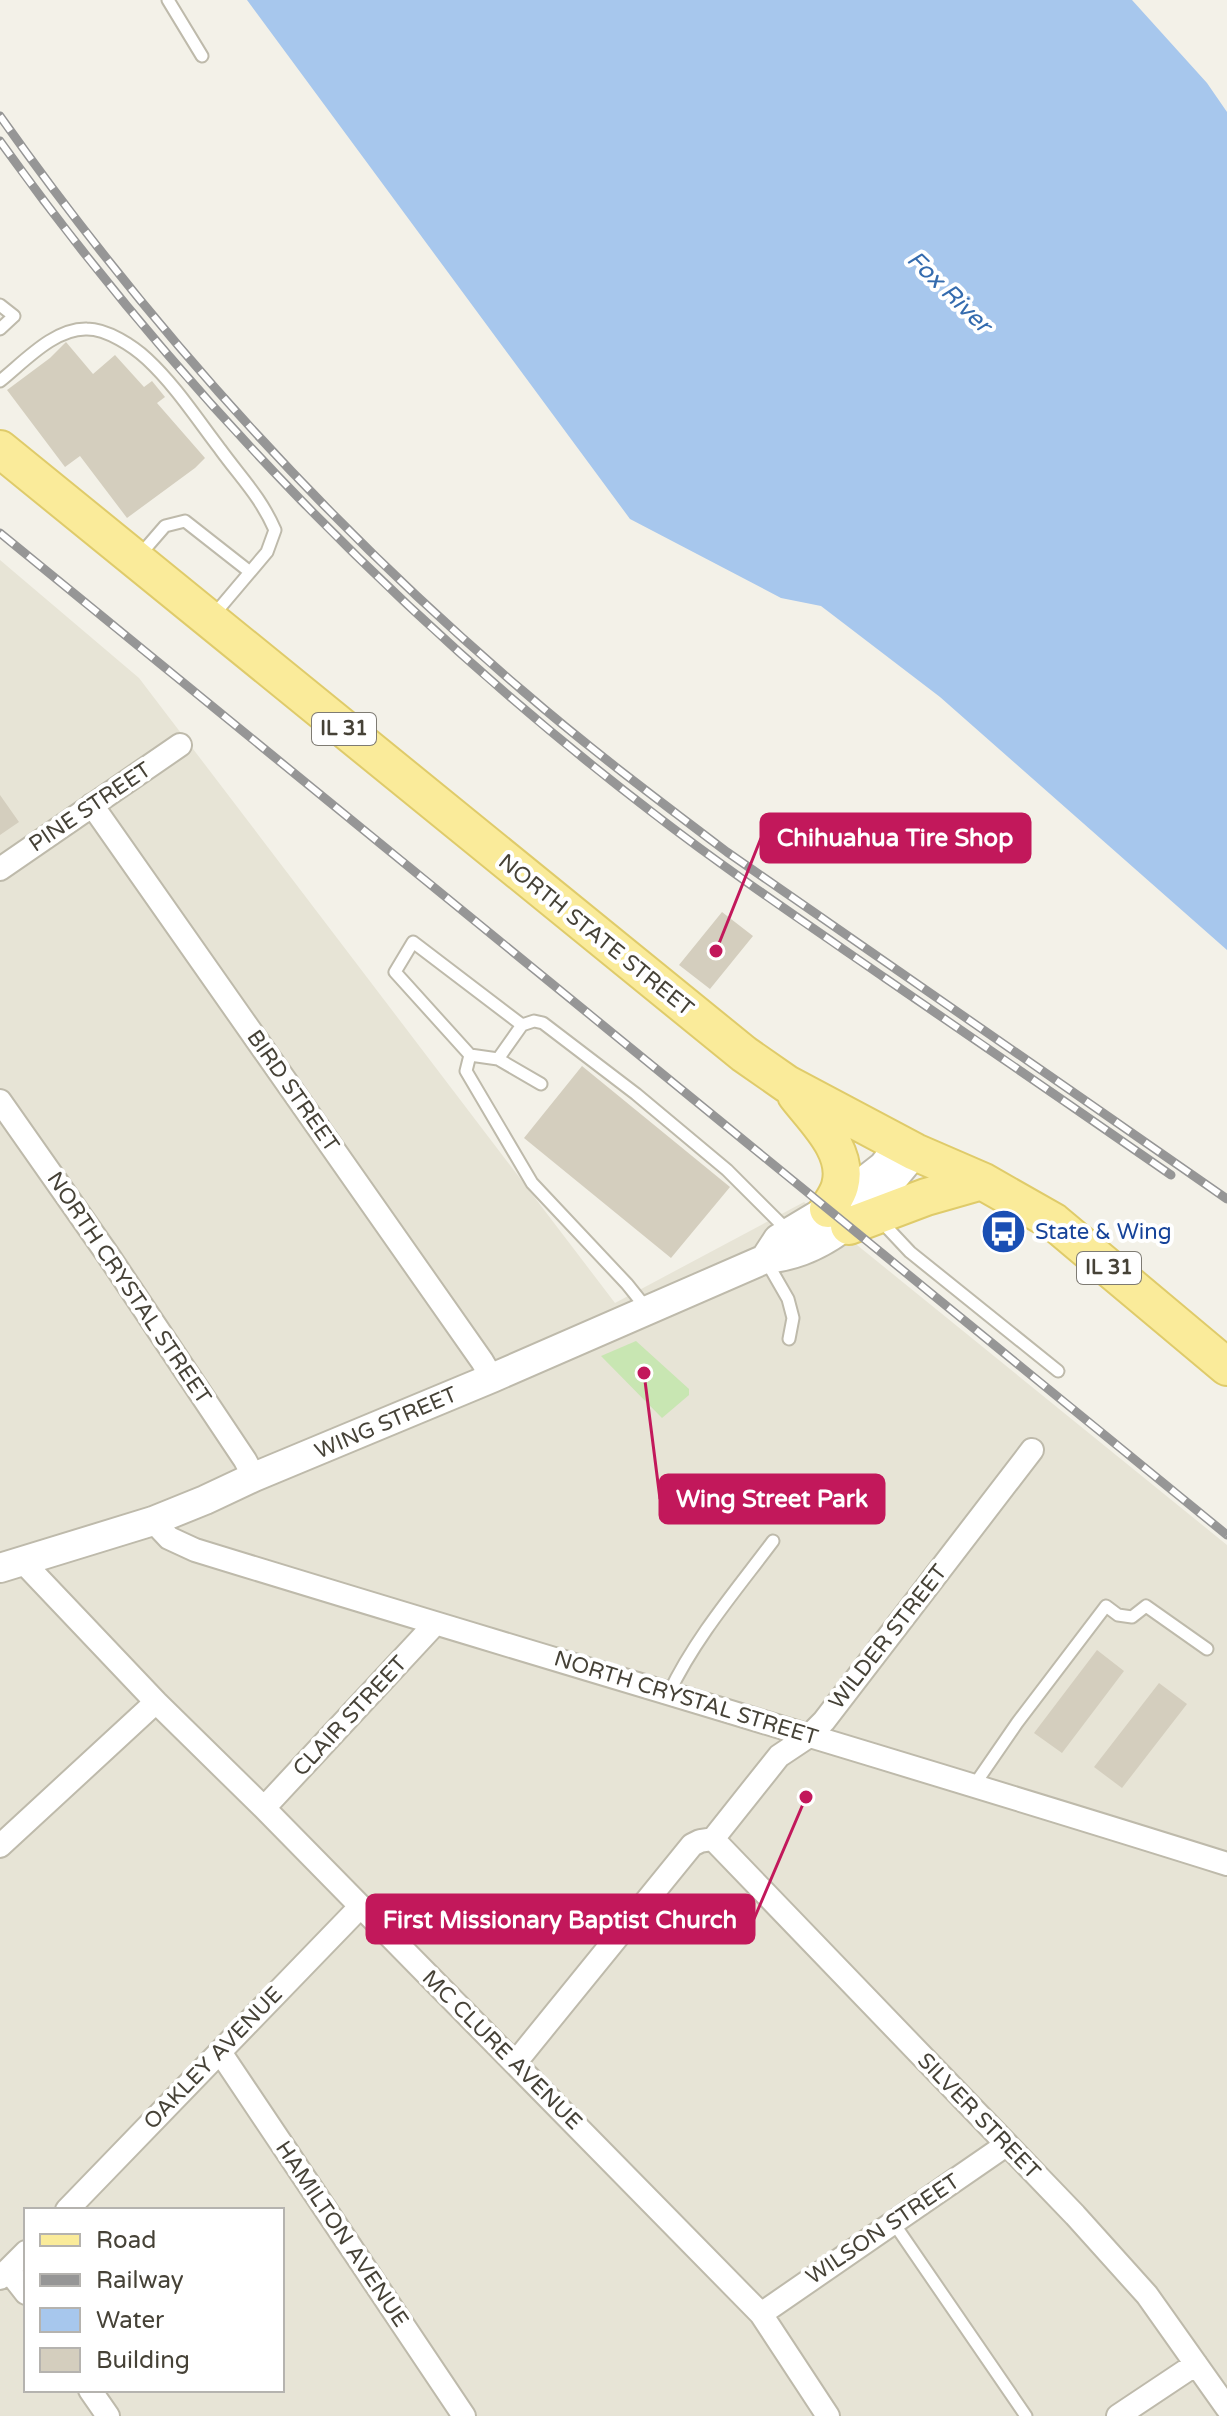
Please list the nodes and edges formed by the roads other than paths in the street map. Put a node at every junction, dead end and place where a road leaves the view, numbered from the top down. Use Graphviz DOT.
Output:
graph roads {
  1 [pos="168,0"];
  2 [pos="202,56"];
  3 [pos="0,305"];
  4 [pos="0,329"];
  5 [pos="0,381"];
  6 [pos="0,449"];
  7 [pos="136,560"];
  8 [pos="250,572"];
  9 [pos="210,620"];
  10 [pos="180,745"];
  11 [pos="92,805"];
  12 [pos="0,869"];
  13 [pos="522,1025"];
  14 [pos="470,1055"];
  15 [pos="498,1059"];
  16 [pos="541,1084"];
  17 [pos="787,1084"];
  18 [pos="0,1101"];
  19 [pos="907,1148"];
  20 [pos="982,1181"];
  21 [pos="851,1217"];
  22 [pos="790,1232"];
  23 [pos="765,1259"];
  24 [pos="647,1310"];
  25 [pos="789,1339"];
  26 [pos="1227,1367"];
  27 [pos="1058,1371"];
  28 [pos="492,1378"];
  29 [pos="1032,1450"];
  30 [pos="254,1477"];
  31 [pos="153,1521"];
  32 [pos="773,1541"];
  33 [pos="12,1566"];
  34 [pos="435,1624"];
  35 [pos="1207,1649"];
  36 [pos="669,1693"];
  37 [pos="156,1702"];
  38 [pos="809,1736"];
  39 [pos="975,1784"];
  40 [pos="264,1808"];
  41 [pos="713,1839"];
  42 [pos="0,1846"];
  43 [pos="1227,1864"];
  44 [pos="360,1907"];
  45 [pos="220,2052"];
  46 [pos="515,2063"];
  47 [pos="1006,2145"];
  48 [pos="69,2208"];
  49 [pos="893,2222"];
  50 [pos="24,2254"];
  51 [pos="4,2274"];
  52 [pos="24,2291"];
  53 [pos="761,2314"];
  54 [pos="1196,2364"];
  55 [pos="91,2392"];
  56 [pos="1227,2408"];
  57 [pos="108,2416"];
  58 [pos="464,2416"];
  59 [pos="828,2416"];
  60 [pos="1026,2416"];
  61 [pos="1118,2416"];
  1 -- 2 [label="lane"];
  3 -- 4 [label="lane"];
  5 -- 8 [label="lane"];
  6 -- 7 [label="main road, NORTH STATE STREET / IL 31"];
  7 -- 8 [label="lane"];
  7 -- 9 [label="main road, NORTH STATE STREET / IL 31"];
  8 -- 9 [label="lane"];
  9 -- 17 [label="main road, NORTH STATE STREET / IL 31"];
  10 -- 11 [label="street, PINE STREET"];
  11 -- 12 [label="street, PINE STREET"];
  11 -- 28 [label="street, BIRD STREET"];
  13 -- 14 [label="lane"];
  13 -- 15 [label="lane"];
  13 -- 22 [label="lane"];
  14 -- 15 [label="lane"];
  14 -- 24 [label="lane"];
  15 -- 16 [label="lane"];
  17 -- 19 [label="main road, NORTH STATE STREET / IL 31"];
  17 -- 21 [label="main road"];
  18 -- 30 [label="street, NORTH CRYSTAL STREET"];
  19 -- 20 [label="main road, NORTH STATE STREET / IL 31"];
  19 -- 21 [label="street, WING STREET"];
  20 -- 21 [label="main road"];
  20 -- 26 [label="main road, NORTH STATE STREET / IL 31"];
  21 -- 22 [label="street, WING STREET"];
  21 -- 23 [label="street, WING STREET"];
  21 -- 27 [label="lane"];
  22 -- 23 [label="street, WING STREET"];
  23 -- 24 [label="street, WING STREET"];
  23 -- 25 [label="lane"];
  24 -- 28 [label="street, WING STREET"];
  28 -- 30 [label="street, WING STREET"];
  29 -- 38 [label="street, WILDER STREET"];
  30 -- 31 [label="street, WING STREET"];
  31 -- 33 [label="street, WING STREET"];
  31 -- 34 [label="street, NORTH CRYSTAL STREET"];
  32 -- 36 [label="lane"];
  33 -- 37 [label="street, MC CLURE AVENUE"];
  34 -- 36 [label="street, NORTH CRYSTAL STREET"];
  34 -- 40 [label="street, CLAIR STREET"];
  35 -- 39 [label="lane"];
  36 -- 38 [label="street, NORTH CRYSTAL STREET"];
  37 -- 40 [label="street, MC CLURE AVENUE"];
  37 -- 42 [label="street"];
  38 -- 39 [label="street, NORTH CRYSTAL STREET"];
  38 -- 41 [label="street, WILDER STREET"];
  39 -- 43 [label="street, NORTH CRYSTAL STREET"];
  40 -- 44 [label="street, MC CLURE AVENUE"];
  41 -- 46 [label="street, WILDER STREET"];
  41 -- 47 [label="street, SILVER STREET"];
  44 -- 45 [label="street, OAKLEY AVENUE"];
  44 -- 46 [label="street, MC CLURE AVENUE"];
  45 -- 48 [label="street, OAKLEY AVENUE"];
  45 -- 58 [label="street, HAMILTON AVENUE"];
  46 -- 53 [label="street, MC CLURE AVENUE"];
  47 -- 49 [label="street, WILSON STREET"];
  47 -- 54 [label="street, SILVER STREET"];
  49 -- 53 [label="street, WILSON STREET"];
  49 -- 60 [label="lane"];
  50 -- 51 [label="street"];
  51 -- 52 [label="street"];
  53 -- 59 [label="street, MC CLURE AVENUE"];
  54 -- 56 [label="street, SILVER STREET"];
  54 -- 61 [label="street"];
  55 -- 57 [label="street"];
}
